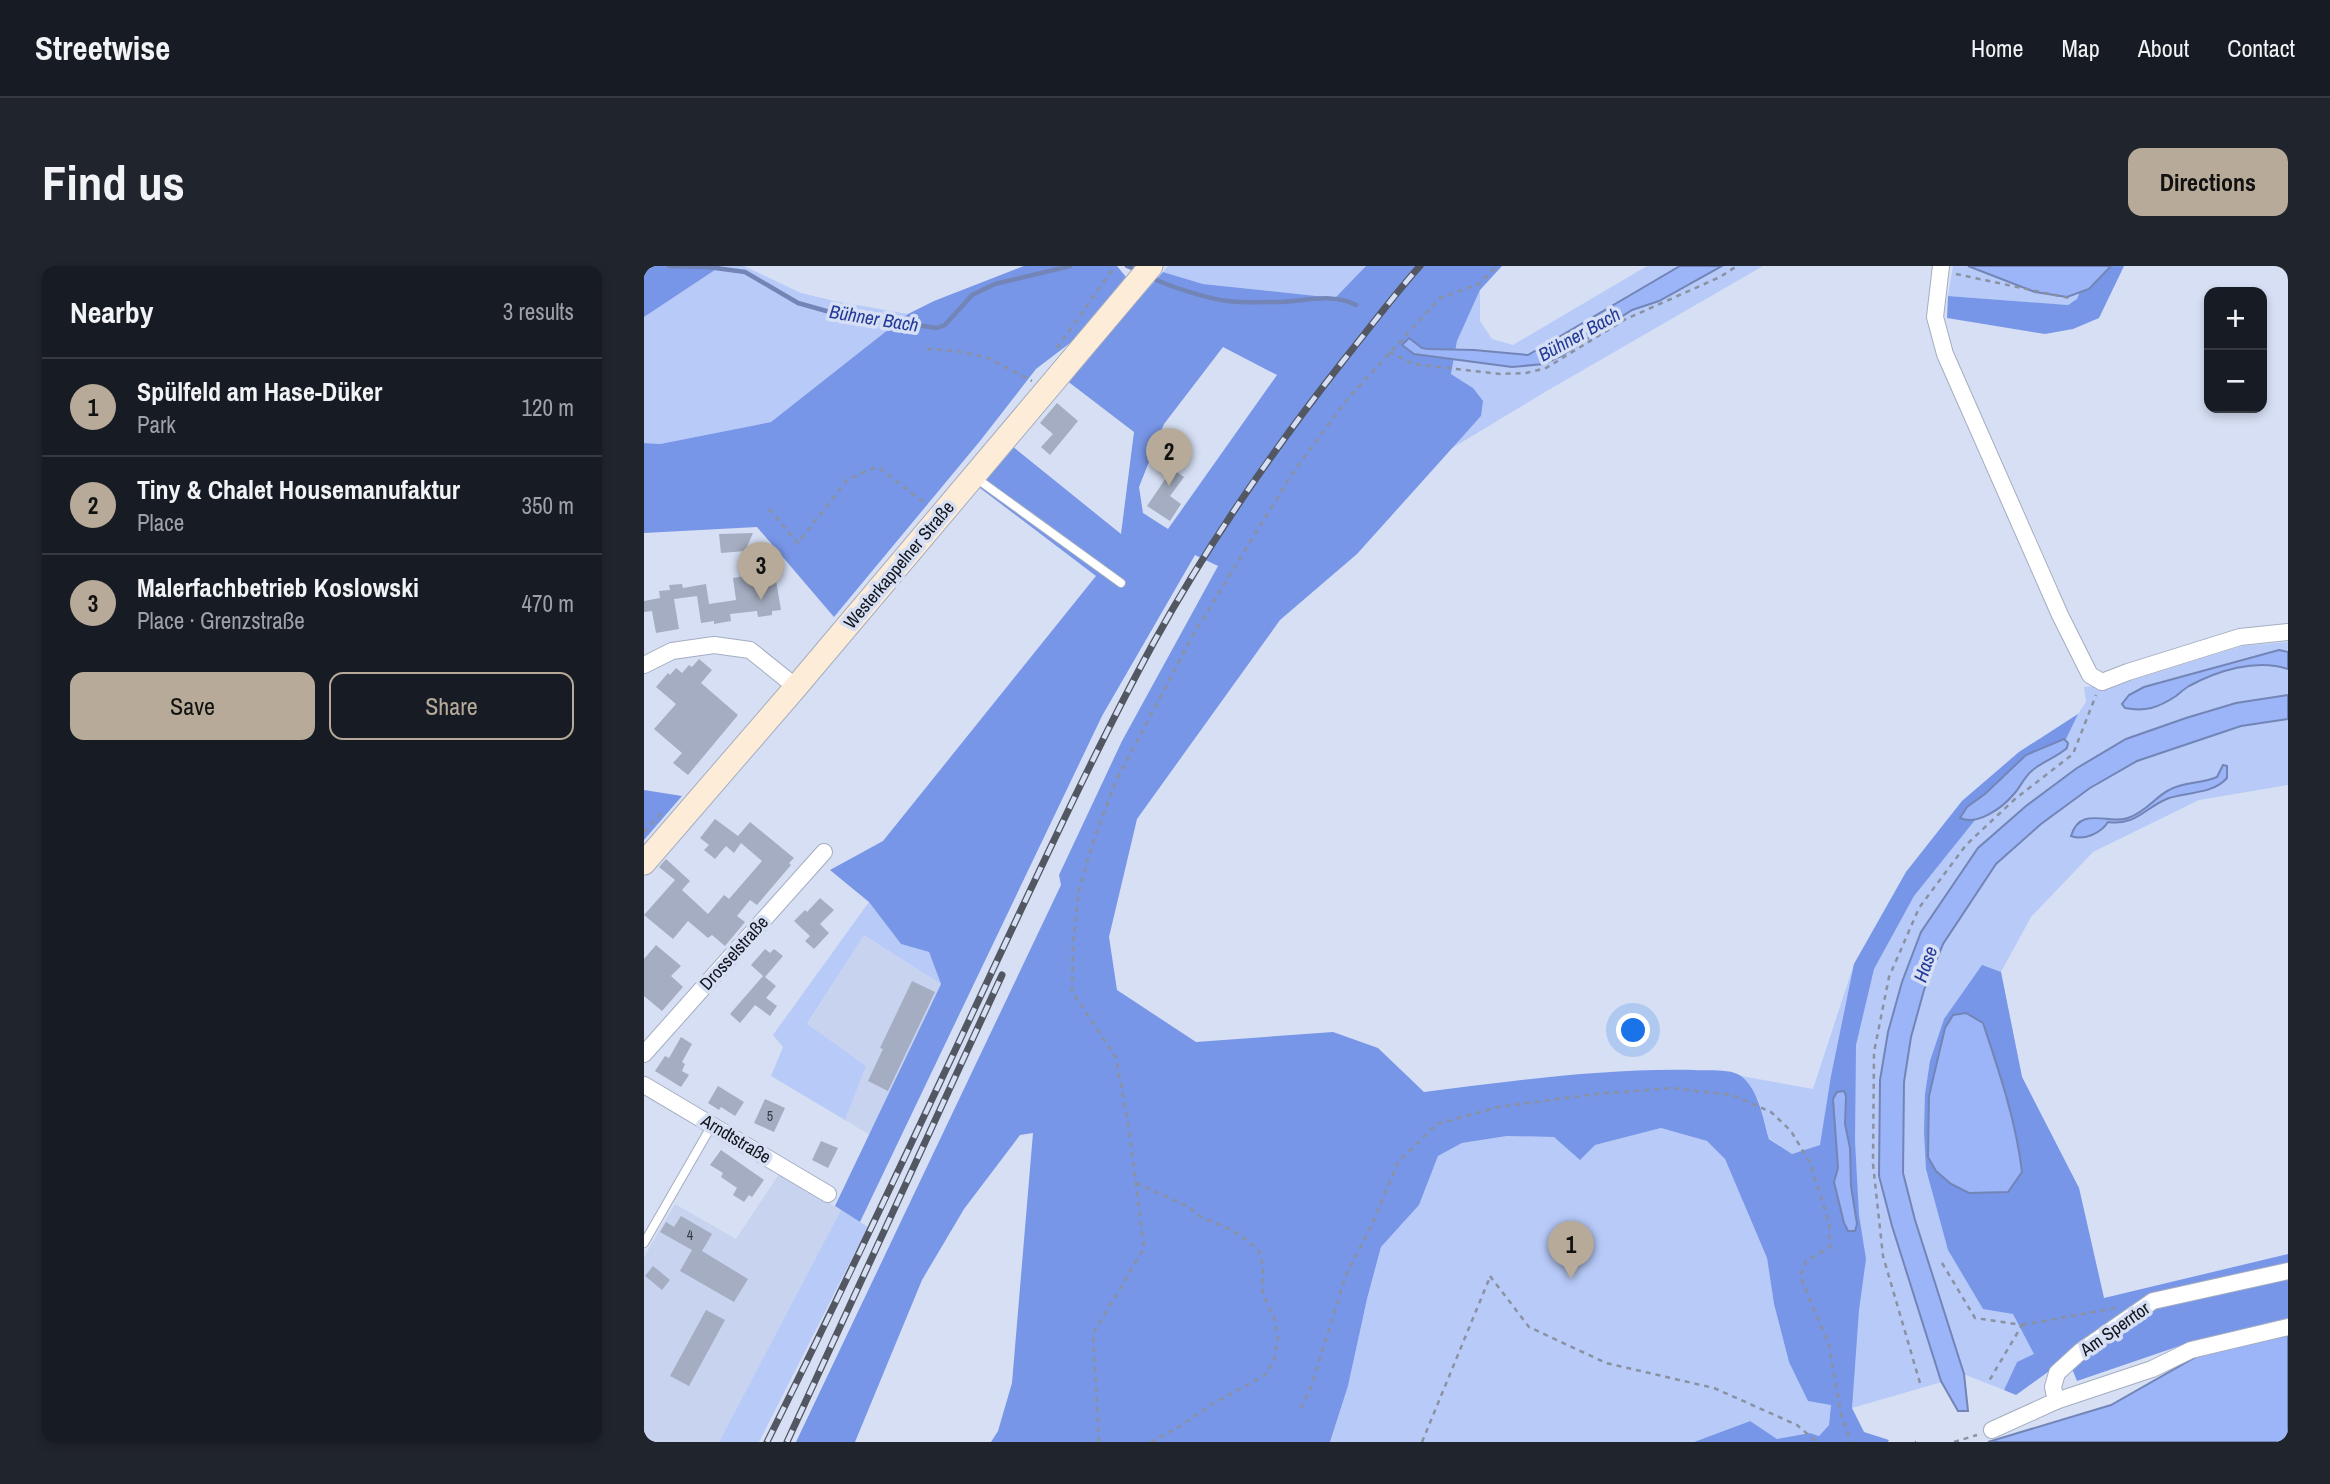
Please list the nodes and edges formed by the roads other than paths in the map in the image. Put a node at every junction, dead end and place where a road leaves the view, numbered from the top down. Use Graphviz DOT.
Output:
graph roads {
  1 [pos="1941,268"];
  2 [pos="1147,271"];
  3 [pos="974,476"];
  4 [pos="1121,583"];
  5 [pos="2288,632"];
  6 [pos="644,665"];
  7 [pos="796,687"];
  8 [pos="824,852"];
  9 [pos="644,863"];
  10 [pos="644,1054"];
  11 [pos="644,1085"];
  12 [pos="712,1125"];
  13 [pos="828,1194"];
  14 [pos="644,1243"];
  15 [pos="2288,1271"];
  16 [pos="2288,1328"];
  17 [pos="2056,1401"];
  18 [pos="1992,1430"];
  1 -- 5 [label="street"];
  2 -- 3 [label="main road, Westerkappelner Straße"];
  3 -- 4 [label="lane"];
  3 -- 7 [label="main road, Westerkappelner Straße"];
  6 -- 7 [label="street"];
  7 -- 9 [label="main road, Westerkappelner Straße"];
  8 -- 10 [label="street, Drosselstraße"];
  11 -- 12 [label="street, Arndtstraße"];
  12 -- 13 [label="street, Arndtstraße"];
  12 -- 14 [label="lane"];
  15 -- 17 [label="street, Am Sperrtor"];
  16 -- 17 [label="street"];
  17 -- 18 [label="street"];
}
